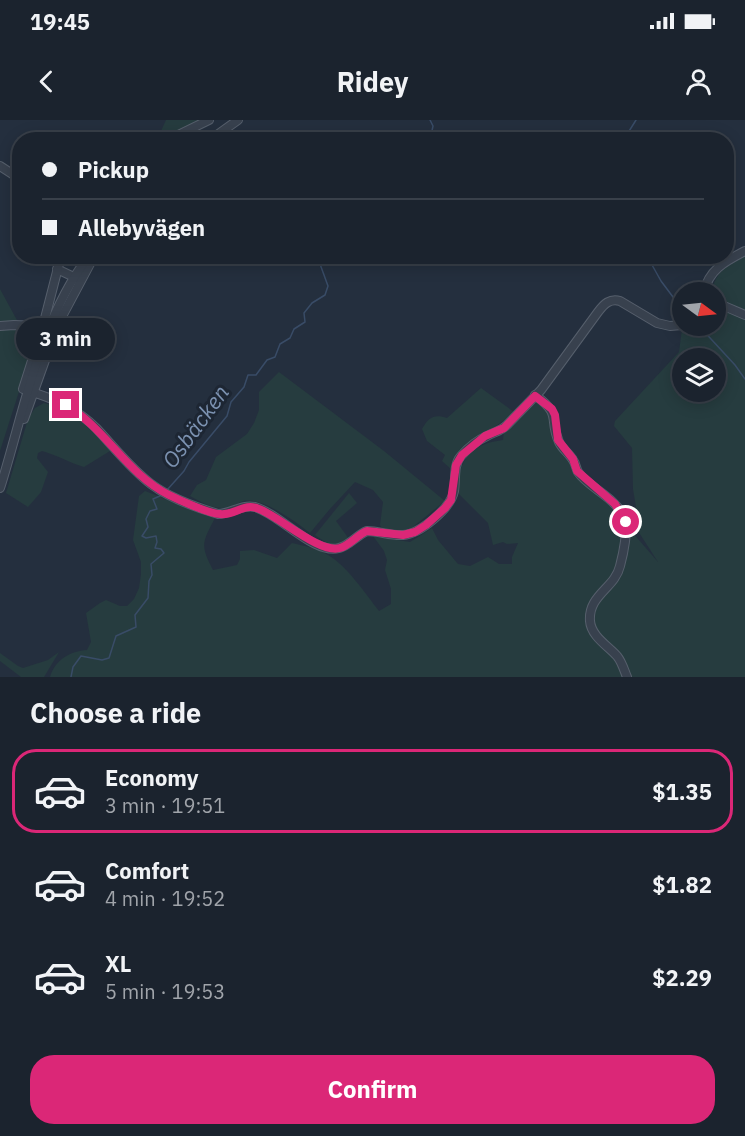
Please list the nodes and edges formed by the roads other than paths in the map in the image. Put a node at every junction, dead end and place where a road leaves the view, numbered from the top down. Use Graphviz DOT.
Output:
graph roads {
  1 [pos="209,120"];
  2 [pos="238,120"];
  3 [pos="184,132"];
  4 [pos="221,132"];
  5 [pos="59,264"];
  6 [pos="85,264"];
  7 [pos="88,264"];
  8 [pos="722,264"];
  9 [pos="57,269"];
  10 [pos="77,279"];
  11 [pos="707,282"];
  12 [pos="726,307"];
  13 [pos="745,315"];
  14 [pos="0,326"];
  15 [pos="672,326"];
  16 [pos="43,327"];
  17 [pos="28,391"];
  18 [pos="535,396"];
  19 [pos="0,488"];
  20 [pos="627,677"];
  1 -- 3 [label="street"];
  2 -- 4 [label="street"];
  5 -- 9 [label="street"];
  6 -- 10 [label="street"];
  7 -- 10 [label="street"];
  8 -- 11 [label="street"];
  9 -- 10 [label="street"];
  9 -- 16 [label="street"];
  10 -- 17 [label="street"];
  12 -- 13 [label="street"];
  14 -- 16 [label="street"];
  15 -- 18 [label="street"];
  16 -- 17 [label="street"];
  17 -- 18 [label="street"];
  17 -- 19 [label="street"];
  18 -- 20 [label="street"];
}
